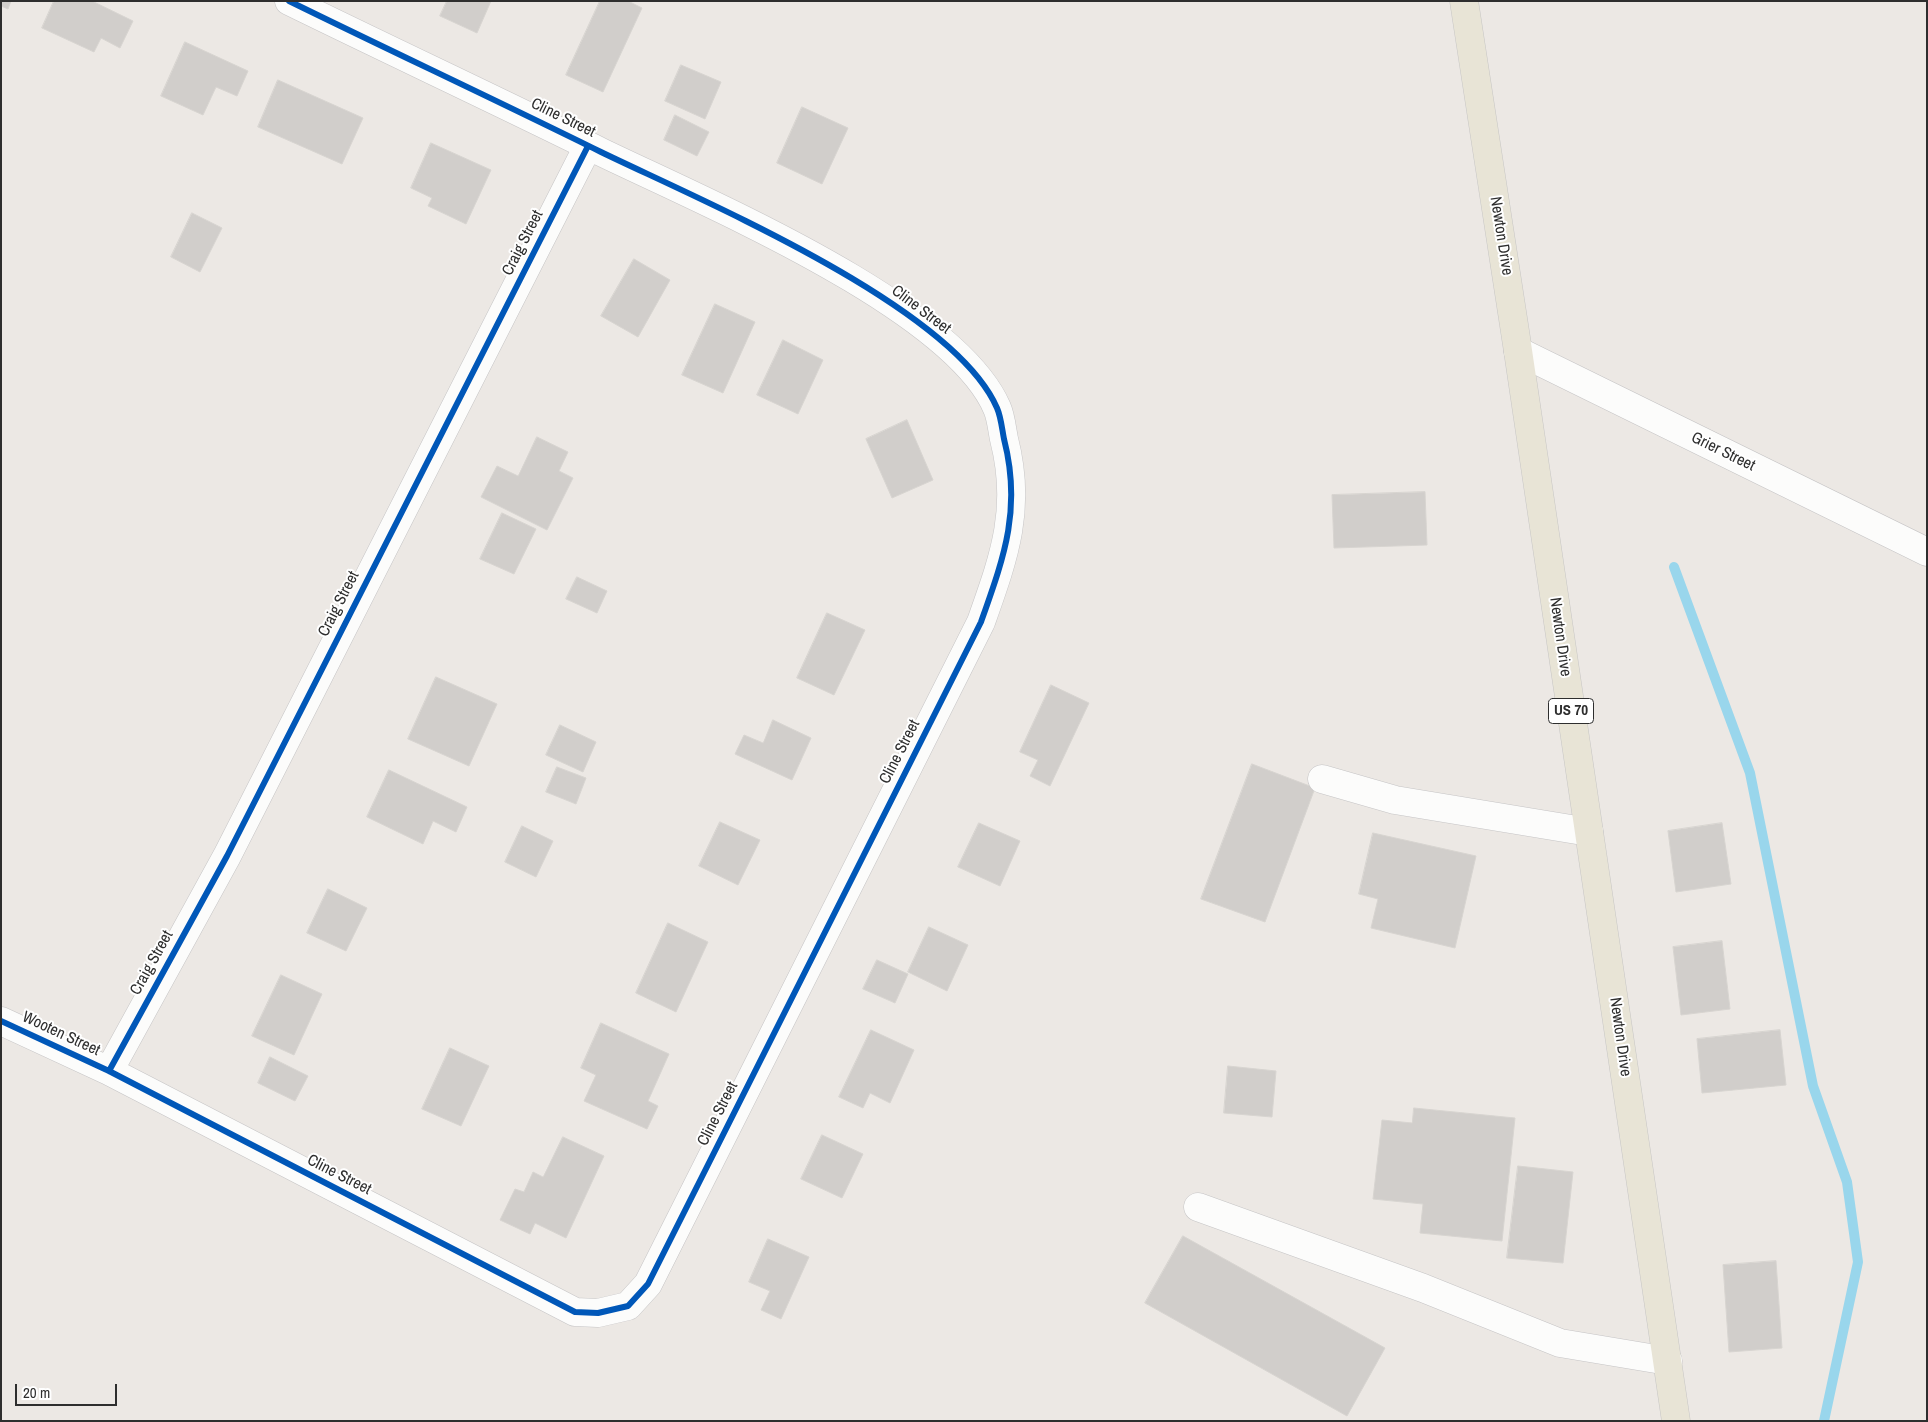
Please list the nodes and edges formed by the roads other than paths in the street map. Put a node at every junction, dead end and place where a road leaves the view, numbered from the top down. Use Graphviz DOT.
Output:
graph roads {
  1 [pos="290,1"];
  2 [pos="1464,1"];
  3 [pos="588,146"];
  4 [pos="1518,351"];
  5 [pos="1927,552"];
  6 [pos="1322,779"];
  7 [pos="1589,832"];
  8 [pos="1,1021"];
  9 [pos="108,1071"];
  10 [pos="1198,1207"];
  11 [pos="1668,1361"];
  12 [pos="1676,1421"];
  1 -- 3 [label="street, Cline Street"];
  2 -- 4 [label="main road, Newton Drive / US 70"];
  3 -- 9 [label="street, Craig Street"];
  3 -- 9 [label="street, Cline Street"];
  4 -- 5 [label="street, Grier Street"];
  4 -- 7 [label="main road, Newton Drive / US 70"];
  6 -- 7 [label="street"];
  7 -- 11 [label="main road, Newton Drive / US 70"];
  8 -- 9 [label="street, Wooten Street"];
  10 -- 11 [label="street"];
  11 -- 12 [label="main road, Newton Drive / US 70"];
}
